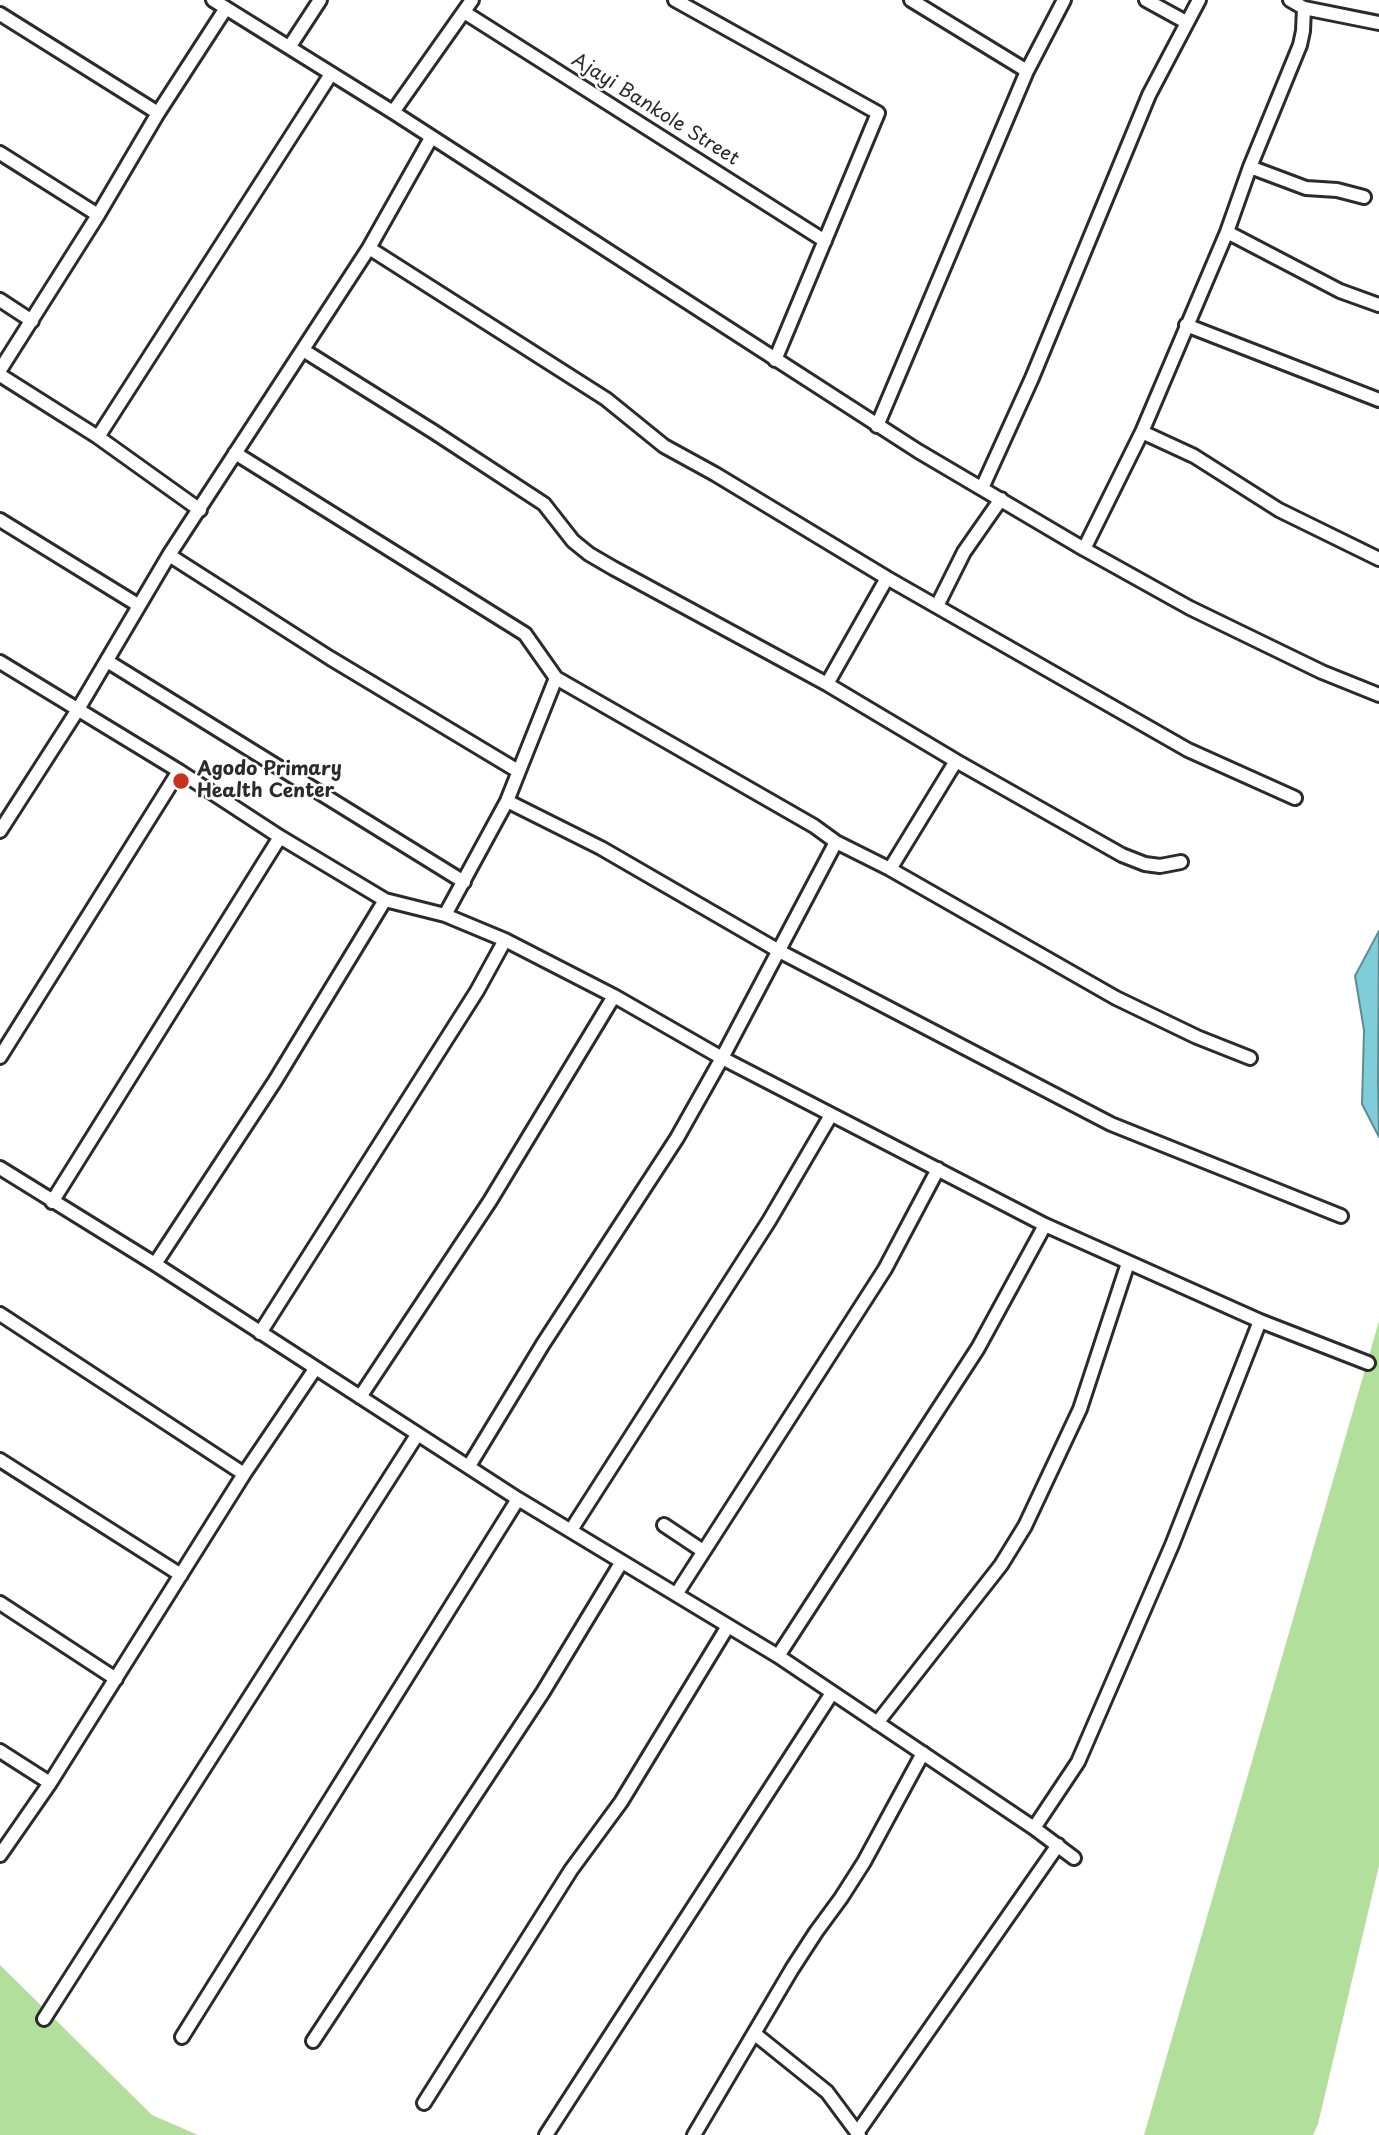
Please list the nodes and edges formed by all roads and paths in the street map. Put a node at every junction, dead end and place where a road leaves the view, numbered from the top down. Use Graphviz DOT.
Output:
graph roads {
  1 [pos="213,0"];
  2 [pos="320,0"];
  3 [pos="472,0"];
  4 [pos="675,0"];
  5 [pos="911,0"];
  6 [pos="1064,0"];
  7 [pos="1146,0"];
  8 [pos="1199,0"];
  9 [pos="1290,0"];
  10 [pos="226,8"];
  11 [pos="1304,8"];
  12 [pos="464,12"];
  13 [pos="0,14"];
  14 [pos="1186,22"];
  15 [pos="1379,23"];
  16 [pos="290,46"];
  17 [pos="1027,71"];
  18 [pos="331,74"];
  19 [pos="393,112"];
  20 [pos="158,113"];
  21 [pos="431,138"];
  22 [pos="0,153"];
  23 [pos="1250,167"];
  24 [pos="1364,197"];
  25 [pos="98,215"];
  26 [pos="1227,232"];
  27 [pos="825,241"];
  28 [pos="369,248"];
  29 [pos="0,300"];
  30 [pos="1379,305"];
  31 [pos="32,321"];
  32 [pos="1186,325"];
  33 [pos="303,350"];
  34 [pos="775,360"];
  35 [pos="0,372"];
  36 [pos="1379,400"];
  37 [pos="877,426"];
  38 [pos="1142,432"];
  39 [pos="98,437"];
  40 [pos="235,453"];
  41 [pos="982,488"];
  42 [pos="1001,499"];
  43 [pos="200,510"];
  44 [pos="0,520"];
  45 [pos="1084,549"];
  46 [pos="169,555"];
  47 [pos="1379,559"];
  48 [pos="887,578"];
  49 [pos="138,605"];
  50 [pos="937,606"];
  51 [pos="107,661"];
  52 [pos="0,662"];
  53 [pos="556,678"];
  54 [pos="827,684"];
  55 [pos="1379,695"];
  56 [pos="77,711"];
  57 [pos="956,761"];
  58 [pos="179,771"];
  59 [pos="518,772"];
  60 [pos="1295,798"];
  61 [pos="507,801"];
  62 [pos="0,831"];
  63 [pos="280,837"];
  64 [pos="836,842"];
  65 [pos="1181,862"];
  66 [pos="891,869"];
  67 [pos="464,882"];
  68 [pos="385,900"];
  69 [pos="445,915"];
  70 [pos="505,940"];
  71 [pos="779,951"];
  72 [pos="614,996"];
  73 [pos="0,1057"];
  74 [pos="722,1058"];
  75 [pos="1250,1058"];
  76 [pos="831,1115"];
  77 [pos="0,1168"];
  78 [pos="939,1169"];
  79 [pos="52,1202"];
  80 [pos="1341,1216"];
  81 [pos="1045,1225"];
  82 [pos="155,1264"];
  83 [pos="1128,1264"];
  84 [pos="0,1314"];
  85 [pos="1260,1321"];
  86 [pos="260,1334"];
  87 [pos="1368,1363"];
  88 [pos="315,1368"];
  89 [pos="360,1397"];
  90 [pos="417,1435"];
  91 [pos="0,1460"];
  92 [pos="469,1466"];
  93 [pos="244,1474"];
  94 [pos="518,1499"];
  95 [pos="664,1525"];
  96 [pos="572,1530"];
  97 [pos="703,1551"];
  98 [pos="621,1563"];
  99 [pos="181,1575"];
  100 [pos="677,1593"];
  101 [pos="0,1603"];
  102 [pos="728,1626"];
  103 [pos="778,1657"];
  104 [pos="116,1679"];
  105 [pos="832,1693"];
  106 [pos="877,1723"];
  107 [pos="0,1751"];
  108 [pos="923,1753"];
  109 [pos="50,1783"];
  110 [pos="1034,1828"];
  111 [pos="1058,1845"];
  112 [pos="0,1855"];
  113 [pos="1074,1858"];
  114 [pos="44,2019"];
  115 [pos="755,2034"];
  116 [pos="182,2037"];
  117 [pos="313,2041"];
  118 [pos="424,2102"];
  119 [pos="858,2134"];
  120 [pos="546,2135"];
  121 [pos="694,2135"];
  1 -- 10 [label="street"];
  2 -- 16 [label="street"];
  3 -- 12 [label="street"];
  4 -- 27 [label="street"];
  5 -- 17 [label="street"];
  6 -- 17 [label="street"];
  7 -- 14 [label="street"];
  8 -- 14 [label="street"];
  9 -- 11 [label="street"];
  10 -- 16 [label="street"];
  10 -- 20 [label="street"];
  11 -- 15 [label="street"];
  11 -- 23 [label="street"];
  12 -- 19 [label="street"];
  12 -- 27 [label="street, Ajayi Bankole Street"];
  13 -- 20 [label="street"];
  14 -- 41 [label="street"];
  16 -- 18 [label="street"];
  17 -- 37 [label="street"];
  18 -- 19 [label="street"];
  18 -- 39 [label="street"];
  19 -- 21 [label="street"];
  20 -- 25 [label="street"];
  21 -- 28 [label="street"];
  21 -- 34 [label="street"];
  22 -- 25 [label="street"];
  23 -- 24 [label="street"];
  23 -- 26 [label="street"];
  25 -- 31 [label="street"];
  26 -- 30 [label="street"];
  26 -- 32 [label="street"];
  27 -- 34 [label="street"];
  28 -- 33 [label="street"];
  28 -- 48 [label="street"];
  29 -- 31 [label="street"];
  31 -- 35 [label="street"];
  32 -- 36 [label="street"];
  32 -- 38 [label="street"];
  33 -- 40 [label="street"];
  33 -- 54 [label="street"];
  34 -- 37 [label="street"];
  35 -- 39 [label="street"];
  37 -- 41 [label="street"];
  38 -- 45 [label="street"];
  38 -- 47 [label="street"];
  39 -- 43 [label="street"];
  40 -- 43 [label="street"];
  40 -- 53 [label="street"];
  41 -- 42 [label="street"];
  42 -- 45 [label="street"];
  42 -- 50 [label="street"];
  43 -- 46 [label="street"];
  44 -- 49 [label="street"];
  45 -- 55 [label="street"];
  46 -- 49 [label="street"];
  46 -- 59 [label="street"];
  48 -- 50 [label="street"];
  48 -- 54 [label="street"];
  49 -- 51 [label="street"];
  50 -- 60 [label="street"];
  51 -- 56 [label="street"];
  51 -- 67 [label="street"];
  52 -- 56 [label="street"];
  53 -- 59 [label="street"];
  53 -- 64 [label="street"];
  54 -- 57 [label="street"];
  56 -- 58 [label="street"];
  56 -- 62 [label="street"];
  57 -- 65 [label="street"];
  57 -- 66 [label="street"];
  58 -- 63 [label="street"];
  58 -- 73 [label="street"];
  59 -- 61 [label="street"];
  61 -- 67 [label="street"];
  61 -- 71 [label="street"];
  63 -- 68 [label="street"];
  63 -- 79 [label="street"];
  64 -- 66 [label="street"];
  64 -- 71 [label="street"];
  66 -- 75 [label="street"];
  67 -- 69 [label="street"];
  68 -- 69 [label="street"];
  68 -- 82 [label="street"];
  69 -- 70 [label="street"];
  70 -- 72 [label="street"];
  70 -- 86 [label="street"];
  71 -- 74 [label="street"];
  71 -- 80 [label="street"];
  72 -- 74 [label="street"];
  72 -- 89 [label="street"];
  74 -- 76 [label="street"];
  74 -- 92 [label="street"];
  76 -- 78 [label="street"];
  76 -- 96 [label="street"];
  77 -- 79 [label="street"];
  78 -- 81 [label="street"];
  78 -- 97 [label="street"];
  79 -- 82 [label="street"];
  81 -- 83 [label="street"];
  81 -- 103 [label="street"];
  82 -- 86 [label="street"];
  83 -- 85 [label="street"];
  83 -- 106 [label="street"];
  84 -- 93 [label="street"];
  85 -- 87 [label="street"];
  85 -- 110 [label="street"];
  86 -- 88 [label="street"];
  88 -- 89 [label="street"];
  88 -- 93 [label="street"];
  89 -- 90 [label="street"];
  90 -- 92 [label="street"];
  90 -- 114 [label="street"];
  91 -- 99 [label="street"];
  92 -- 94 [label="street"];
  93 -- 99 [label="street"];
  94 -- 96 [label="street"];
  94 -- 116 [label="street"];
  95 -- 97 [label="street"];
  96 -- 98 [label="street"];
  97 -- 100 [label="street"];
  98 -- 100 [label="street"];
  98 -- 117 [label="street"];
  99 -- 104 [label="street"];
  100 -- 102 [label="street"];
  101 -- 104 [label="street"];
  102 -- 103 [label="street"];
  102 -- 118 [label="street"];
  103 -- 105 [label="street"];
  104 -- 109 [label="street"];
  105 -- 106 [label="street"];
  105 -- 120 [label="street"];
  106 -- 108 [label="street"];
  107 -- 109 [label="street"];
  108 -- 110 [label="street"];
  108 -- 115 [label="street"];
  109 -- 112 [label="street"];
  110 -- 111 [label="street"];
  111 -- 113 [label="street"];
  111 -- 119 [label="street"];
  115 -- 119 [label="street"];
  115 -- 121 [label="street"];
}
